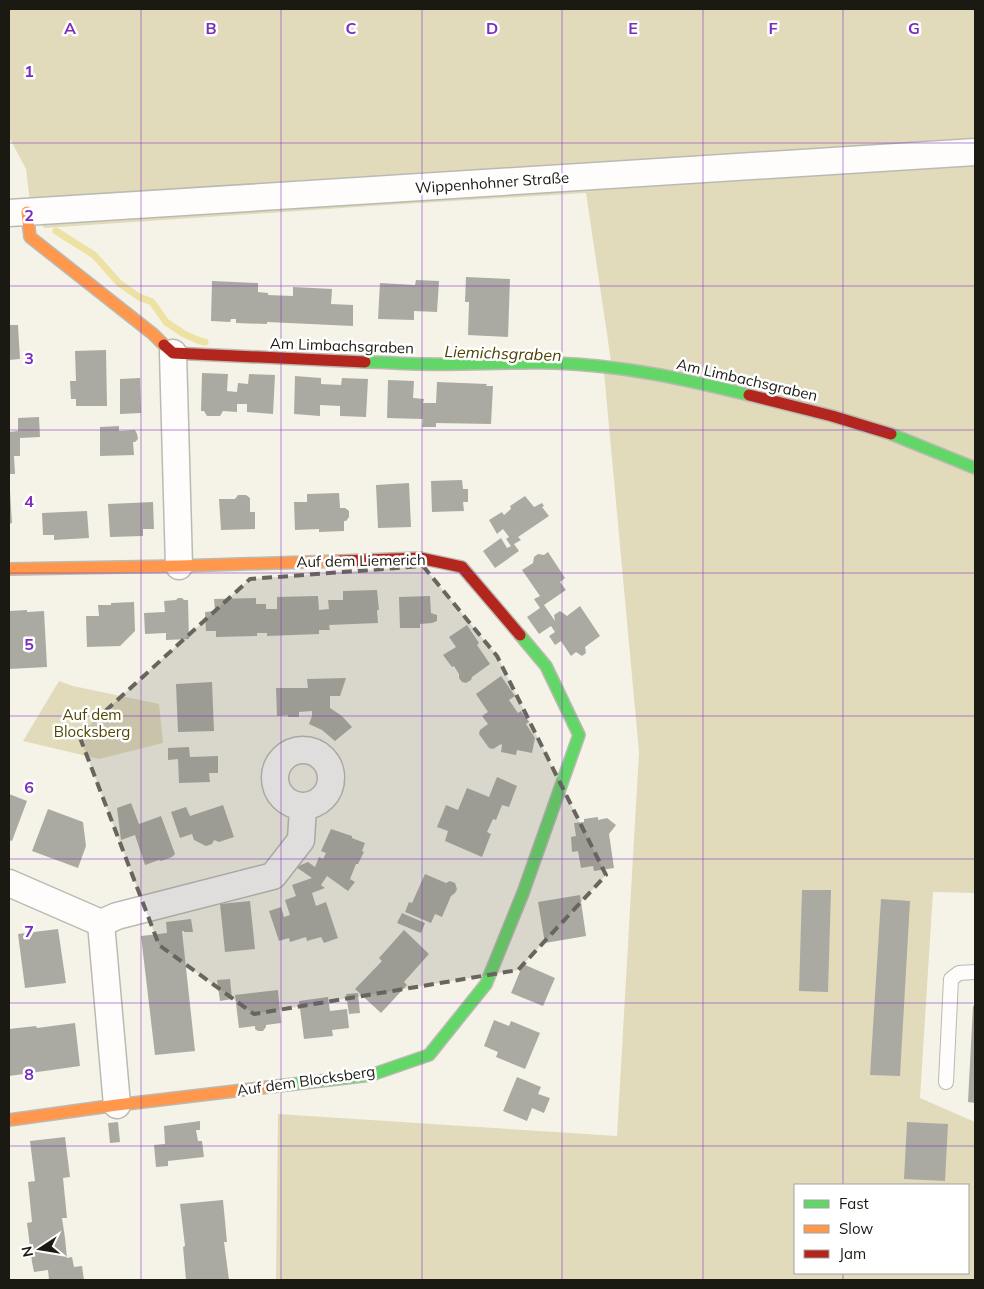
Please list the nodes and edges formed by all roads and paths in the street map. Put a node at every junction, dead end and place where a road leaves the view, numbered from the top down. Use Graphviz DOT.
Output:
graph roads {
  1 [pos="975,152"];
  2 [pos="18,212"];
  3 [pos="173,353"];
  4 [pos="975,468"];
  5 [pos="180,566"];
  6 [pos="9,569"];
  7 [pos="562,786"];
  8 [pos="303,807"];
  9 [pos="9,883"];
  10 [pos="101,924"];
  11 [pos="975,972"];
  12 [pos="946,1082"];
  13 [pos="117,1104"];
  14 [pos="9,1120"];
  1 -- 2 [label="street, Wippenhohner Straße"];
  2 -- 3 [label="street"];
  3 -- 4 [label="street, Am Limbachsgraben"];
  3 -- 5 [label="street"];
  5 -- 6 [label="street, Auf dem Liemerich"];
  5 -- 7 [label="street, Auf dem Liemerich"];
  7 -- 13 [label="street, Auf dem Blocksberg"];
  8 -- 10 [label="street"];
  9 -- 10 [label="street"];
  10 -- 13 [label="street"];
  11 -- 12 [label="lane"];
  13 -- 14 [label="street, Auf dem Blocksberg"];
}
